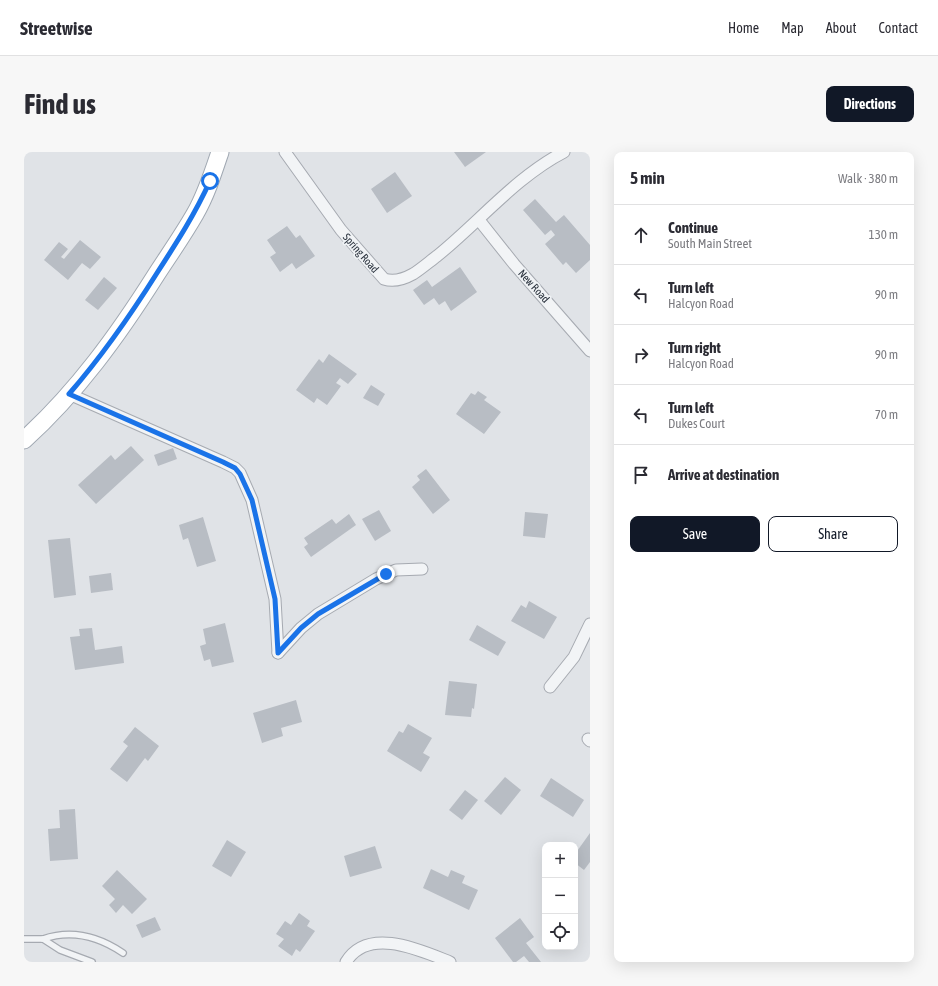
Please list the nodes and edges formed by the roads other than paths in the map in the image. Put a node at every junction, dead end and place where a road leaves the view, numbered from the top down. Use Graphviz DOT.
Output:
graph roads {
  1 [pos="220,152"];
  2 [pos="285,152"];
  3 [pos="564,152"];
  4 [pos="479,220"];
  5 [pos="590,351"];
  6 [pos="69,394"];
  7 [pos="24,440"];
  8 [pos="422,569"];
  9 [pos="590,624"];
  10 [pos="550,687"];
  11 [pos="24,939"];
  12 [pos="43,940"];
  13 [pos="123,952"];
  14 [pos="92,962"];
  15 [pos="346,962"];
  16 [pos="450,962"];
  1 -- 6 [label="main road"];
  2 -- 4 [label="street, Spring Road"];
  3 -- 4 [label="street, Spring Road"];
  4 -- 5 [label="street, New Road"];
  6 -- 7 [label="main road"];
  6 -- 8 [label="street"];
  9 -- 10 [label="street"];
  11 -- 12 [label="lane"];
  12 -- 13 [label="lane"];
  12 -- 14 [label="lane"];
  15 -- 16 [label="street"];
}
